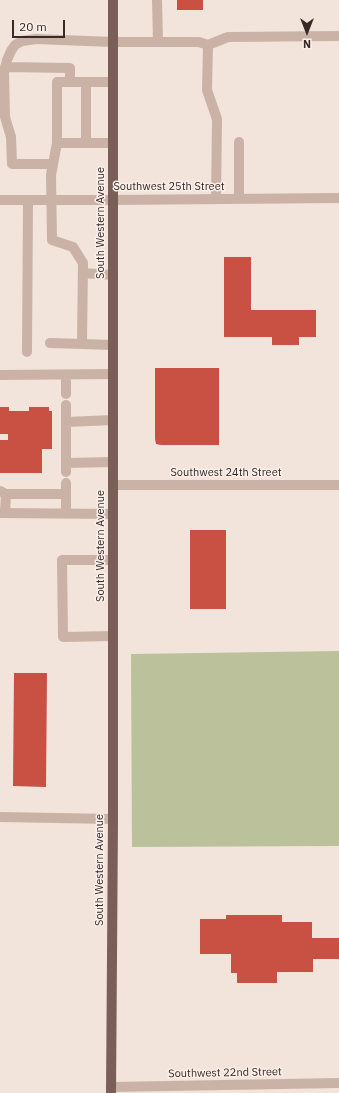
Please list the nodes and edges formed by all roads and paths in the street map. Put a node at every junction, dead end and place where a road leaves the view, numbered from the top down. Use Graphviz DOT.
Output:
graph roads {
  1 [pos="113,0"];
  2 [pos="157,0"];
  3 [pos="339,36"];
  4 [pos="113,42"];
  5 [pos="158,42"];
  6 [pos="208,45"];
  7 [pos="5,67"];
  8 [pos="70,82"];
  9 [pos="86,82"];
  10 [pos="113,82"];
  11 [pos="239,142"];
  12 [pos="57,143"];
  13 [pos="86,143"];
  14 [pos="112,143"];
  15 [pos="52,164"];
  16 [pos="339,198"];
  17 [pos="216,199"];
  18 [pos="240,199"];
  19 [pos="0,200"];
  20 [pos="28,200"];
  21 [pos="51,200"];
  22 [pos="112,200"];
  23 [pos="83,274"];
  24 [pos="112,275"];
  25 [pos="50,343"];
  26 [pos="82,344"];
  27 [pos="112,345"];
  28 [pos="27,352"];
  29 [pos="113,374"];
  30 [pos="0,375"];
  31 [pos="66,375"];
  32 [pos="113,420"];
  33 [pos="66,422"];
  34 [pos="113,462"];
  35 [pos="113,485"];
  36 [pos="339,485"];
  37 [pos="3,492"];
  38 [pos="3,513"];
  39 [pos="66,514"];
  40 [pos="113,514"];
  41 [pos="113,560"];
  42 [pos="113,636"];
  43 [pos="0,817"];
  44 [pos="112,819"];
  45 [pos="339,1083"];
  46 [pos="111,1090"];
  1 -- 4 [label="main road, South Western Avenue"];
  2 -- 5 [label="street"];
  3 -- 6 [label="street"];
  4 -- 5 [label="street"];
  4 -- 7 [label="street"];
  4 -- 10 [label="main road, South Western Avenue"];
  5 -- 6 [label="street"];
  6 -- 17 [label="street"];
  7 -- 8 [label="street"];
  7 -- 15 [label="street"];
  8 -- 9 [label="street"];
  8 -- 12 [label="street"];
  9 -- 10 [label="street"];
  9 -- 13 [label="street"];
  10 -- 14 [label="main road, South Western Avenue"];
  11 -- 18 [label="street"];
  12 -- 13 [label="street"];
  12 -- 15 [label="street"];
  13 -- 14 [label="street"];
  14 -- 22 [label="main road, South Western Avenue"];
  15 -- 21 [label="street"];
  16 -- 18 [label="street, Southwest 25th Street"];
  17 -- 18 [label="street, Southwest 25th Street"];
  17 -- 22 [label="street, Southwest 25th Street"];
  19 -- 20 [label="street, Southwest 25th Street"];
  20 -- 21 [label="street, Southwest 25th Street"];
  20 -- 28 [label="street"];
  21 -- 22 [label="street, Southwest 25th Street"];
  21 -- 23 [label="street"];
  22 -- 24 [label="main road, South Western Avenue"];
  23 -- 24 [label="street"];
  23 -- 26 [label="street"];
  24 -- 27 [label="main road, South Western Avenue"];
  25 -- 26 [label="street"];
  26 -- 27 [label="street"];
  27 -- 29 [label="main road, South Western Avenue"];
  29 -- 31 [label="street"];
  29 -- 32 [label="main road, South Western Avenue"];
  30 -- 31 [label="street"];
  31 -- 33 [label="street"];
  32 -- 33 [label="street"];
  32 -- 34 [label="main road, South Western Avenue"];
  33 -- 34 [label="street"];
  34 -- 35 [label="main road, South Western Avenue"];
  35 -- 36 [label="street, Southwest 24th Street"];
  35 -- 40 [label="main road, South Western Avenue"];
  37 -- 38 [label="street"];
  37 -- 39 [label="street"];
  38 -- 39 [label="street"];
  39 -- 40 [label="street"];
  40 -- 41 [label="main road, South Western Avenue"];
  41 -- 42 [label="main road, South Western Avenue"];
  41 -- 42 [label="street"];
  42 -- 44 [label="main road, South Western Avenue"];
  43 -- 44 [label="street"];
  44 -- 46 [label="main road, South Western Avenue"];
  45 -- 46 [label="street, Southwest 22nd Street"];
}
